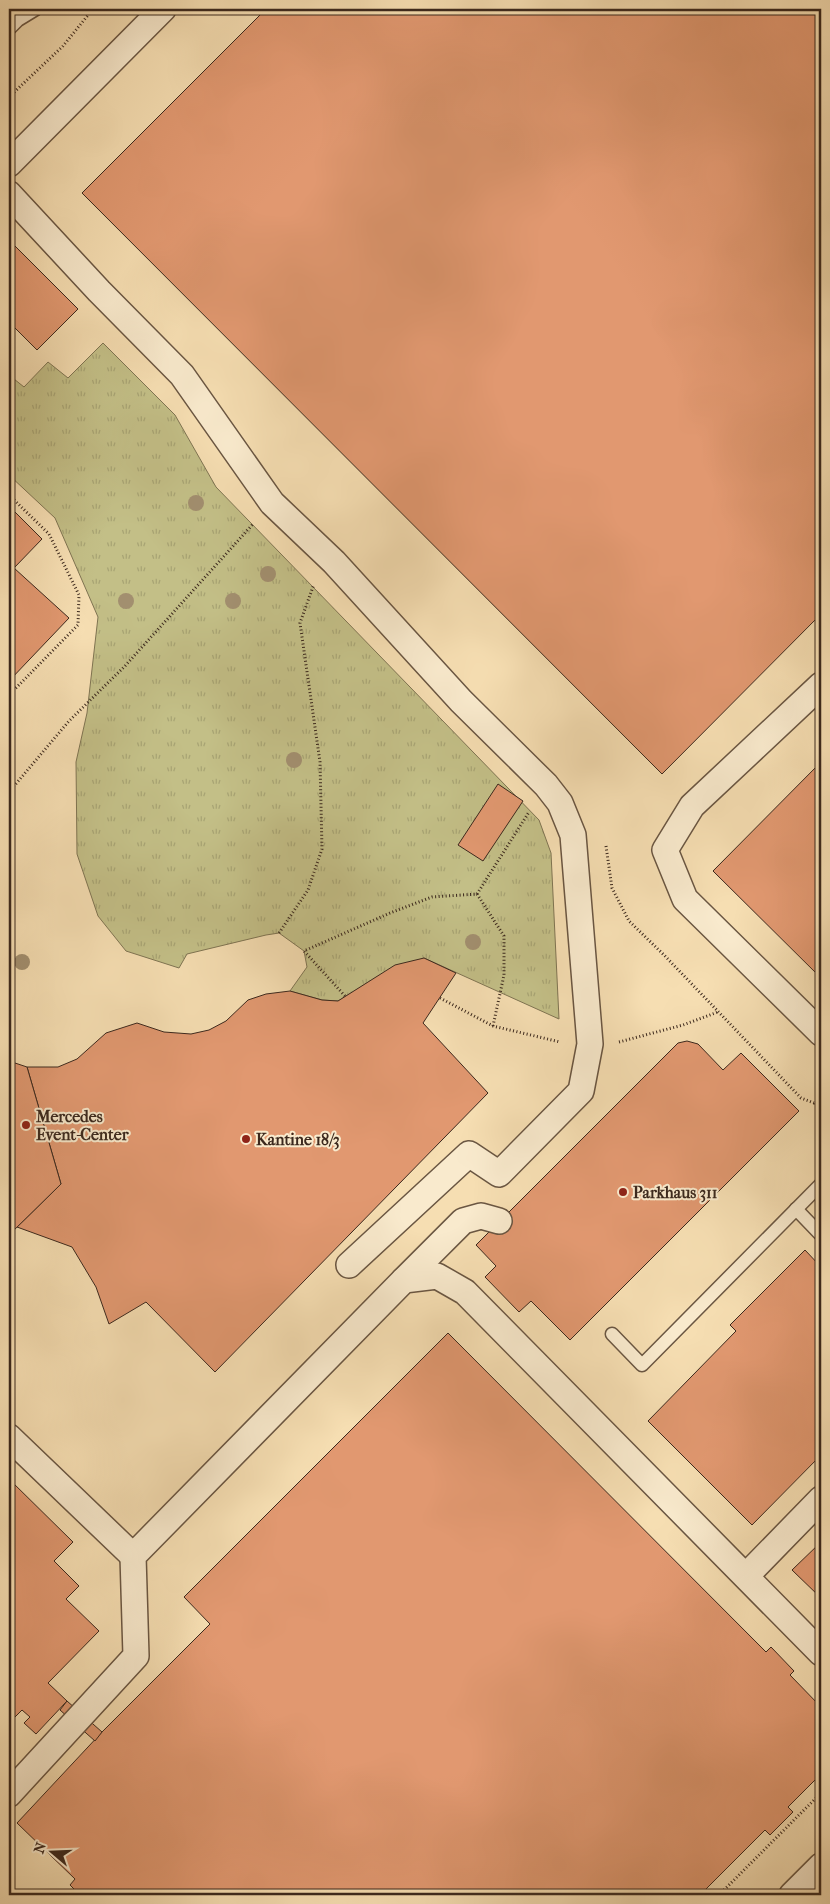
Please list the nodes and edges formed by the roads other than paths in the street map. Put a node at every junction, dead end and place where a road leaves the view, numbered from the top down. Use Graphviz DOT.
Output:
graph roads {
  1 [pos="36,9"];
  2 [pos="162,9"];
  3 [pos="9,29"];
  4 [pos="9,164"];
  5 [pos="9,194"];
  6 [pos="821,684"];
  7 [pos="821,1033"];
  8 [pos="821,1184"];
  9 [pos="796,1209"];
  10 [pos="500,1221"];
  11 [pos="821,1235"];
  12 [pos="349,1265"];
  13 [pos="404,1280"];
  14 [pos="612,1334"];
  15 [pos="9,1437"];
  16 [pos="821,1500"];
  17 [pos="133,1556"];
  18 [pos="746,1576"];
  19 [pos="821,1652"];
  20 [pos="9,1794"];
  21 [pos="821,1866"];
  22 [pos="792,1895"];
  1 -- 3 [label="lane"];
  2 -- 4 [label="street"];
  5 -- 12 [label="street"];
  6 -- 7 [label="street"];
  8 -- 9 [label="lane"];
  9 -- 11 [label="lane"];
  9 -- 14 [label="lane"];
  10 -- 13 [label="street"];
  13 -- 17 [label="street"];
  13 -- 18 [label="street"];
  15 -- 17 [label="street"];
  16 -- 18 [label="street"];
  17 -- 20 [label="street"];
  18 -- 19 [label="street"];
  21 -- 22 [label="street"];
}
